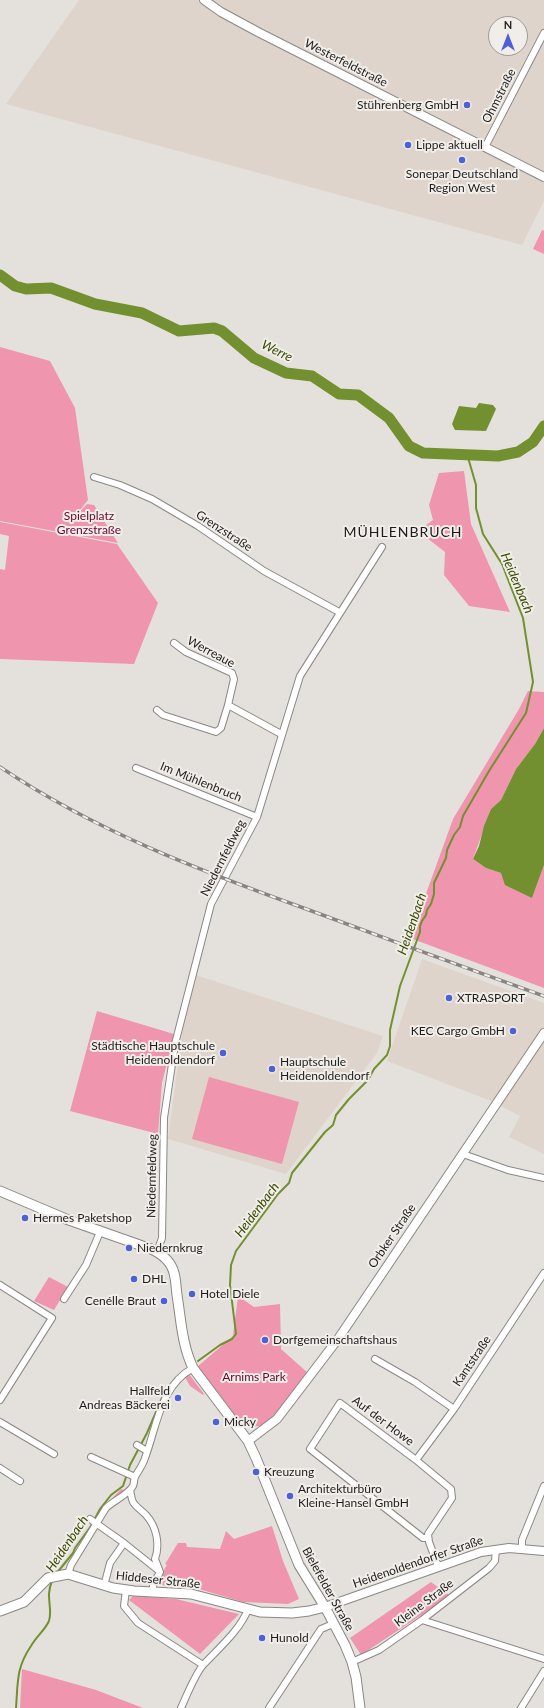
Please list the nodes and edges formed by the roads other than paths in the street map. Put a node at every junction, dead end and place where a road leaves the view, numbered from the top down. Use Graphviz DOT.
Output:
graph roads {
  1 [pos="204,0"];
  2 [pos="544,33"];
  3 [pos="485,147"];
  4 [pos="544,177"];
  5 [pos="94,477"];
  6 [pos="382,547"];
  7 [pos="339,612"];
  8 [pos="174,644"];
  9 [pos="228,705"];
  10 [pos="158,710"];
  11 [pos="282,734"];
  12 [pos="136,768"];
  13 [pos="257,817"];
  14 [pos="544,1034"];
  15 [pos="463,1154"];
  16 [pos="544,1178"];
  17 [pos="0,1192"];
  18 [pos="100,1232"];
  19 [pos="157,1252"];
  20 [pos="544,1273"];
  21 [pos="0,1285"];
  22 [pos="64,1299"];
  23 [pos="375,1359"];
  24 [pos="193,1368"];
  25 [pos="0,1400"];
  26 [pos="454,1409"];
  27 [pos="0,1422"];
  28 [pos="248,1441"];
  29 [pos="138,1446"];
  30 [pos="148,1451"];
  31 [pos="54,1454"];
  32 [pos="91,1457"];
  33 [pos="416,1460"];
  34 [pos="0,1468"];
  35 [pos="130,1475"];
  36 [pos="20,1481"];
  37 [pos="544,1486"];
  38 [pos="130,1490"];
  39 [pos="90,1519"];
  40 [pos="97,1524"];
  41 [pos="428,1538"];
  42 [pos="124,1543"];
  43 [pos="496,1549"];
  44 [pos="522,1549"];
  45 [pos="544,1551"];
  46 [pos="438,1566"];
  47 [pos="160,1572"];
  48 [pos="68,1574"];
  49 [pos="104,1586"];
  50 [pos="126,1590"];
  51 [pos="153,1591"];
  52 [pos="325,1607"];
  53 [pos="248,1609"];
  54 [pos="0,1612"];
  55 [pos="422,1620"];
  56 [pos="334,1624"];
  57 [pos="544,1659"];
  58 [pos="352,1662"];
  59 [pos="203,1665"];
  60 [pos="544,1671"];
  61 [pos="181,1708"];
  62 [pos="268,1708"];
  63 [pos="360,1708"];
  64 [pos="521,1708"];
  1 -- 3 [label="street, Westerfeldstraße"];
  2 -- 3 [label="street, Ohmstraße"];
  3 -- 4 [label="street, Westerfeldstraße"];
  5 -- 7 [label="street, Grenzstraße"];
  6 -- 7 [label="street, Niedernfeldweg"];
  7 -- 11 [label="street, Niedernfeldweg"];
  8 -- 9 [label="street, Werreaue"];
  9 -- 10 [label="street, Werreaue"];
  9 -- 11 [label="street"];
  11 -- 13 [label="street, Niedernfeldweg"];
  12 -- 13 [label="street, Im Mühlenbruch"];
  13 -- 19 [label="street, Niedernfeldweg"];
  14 -- 15 [label="street, Orbker Straße"];
  15 -- 16 [label="street"];
  15 -- 28 [label="street, Orbker Straße"];
  17 -- 18 [label="main road, Bielefelder Straße"];
  18 -- 19 [label="main road, Bielefelder Straße"];
  18 -- 22 [label="street"];
  19 -- 24 [label="main road, Bielefelder Straße"];
  20 -- 26 [label="street, Kantstraße"];
  21 -- 25 [label="street"];
  23 -- 26 [label="street"];
  24 -- 28 [label="main road, Bielefelder Straße"];
  24 -- 30 [label="street"];
  26 -- 33 [label="street, Kantstraße"];
  27 -- 31 [label="street"];
  28 -- 52 [label="main road, Bielefelder Straße"];
  29 -- 30 [label="street"];
  30 -- 35 [label="street"];
  32 -- 35 [label="street"];
  33 -- 41 [label="street, Auf der Howe"];
  33 -- 41 [label="street, Auf der Howe"];
  34 -- 36 [label="street"];
  35 -- 38 [label="street"];
  37 -- 44 [label="street"];
  38 -- 40 [label="street"];
  38 -- 47 [label="street"];
  39 -- 40 [label="street"];
  40 -- 42 [label="street"];
  40 -- 48 [label="street"];
  41 -- 46 [label="street"];
  42 -- 47 [label="street"];
  42 -- 49 [label="street"];
  43 -- 44 [label="street, Heidenoldendorfer Straße"];
  43 -- 46 [label="street, Heidenoldendorfer Straße"];
  43 -- 55 [label="street, Kleine Straße"];
  44 -- 45 [label="street, Heidenoldendorfer Straße"];
  46 -- 52 [label="street, Heidenoldendorfer Straße"];
  47 -- 51 [label="street"];
  48 -- 49 [label="main road, Hiddeser Straße"];
  48 -- 54 [label="main road, Hiddeser Straße"];
  49 -- 50 [label="main road, Hiddeser Straße"];
  50 -- 51 [label="main road, Hiddeser Straße"];
  50 -- 59 [label="street"];
  51 -- 53 [label="main road, Hiddeser Straße"];
  52 -- 53 [label="main road, Hiddeser Straße"];
  52 -- 56 [label="main road, Bielefelder Straße"];
  53 -- 59 [label="street"];
  55 -- 57 [label="street"];
  55 -- 58 [label="street, Kleine Straße"];
  56 -- 58 [label="main road, Bielefelder Straße"];
  56 -- 62 [label="street"];
  58 -- 63 [label="main road, Bielefelder Straße"];
  59 -- 61 [label="street"];
  60 -- 64 [label="street"];
}
